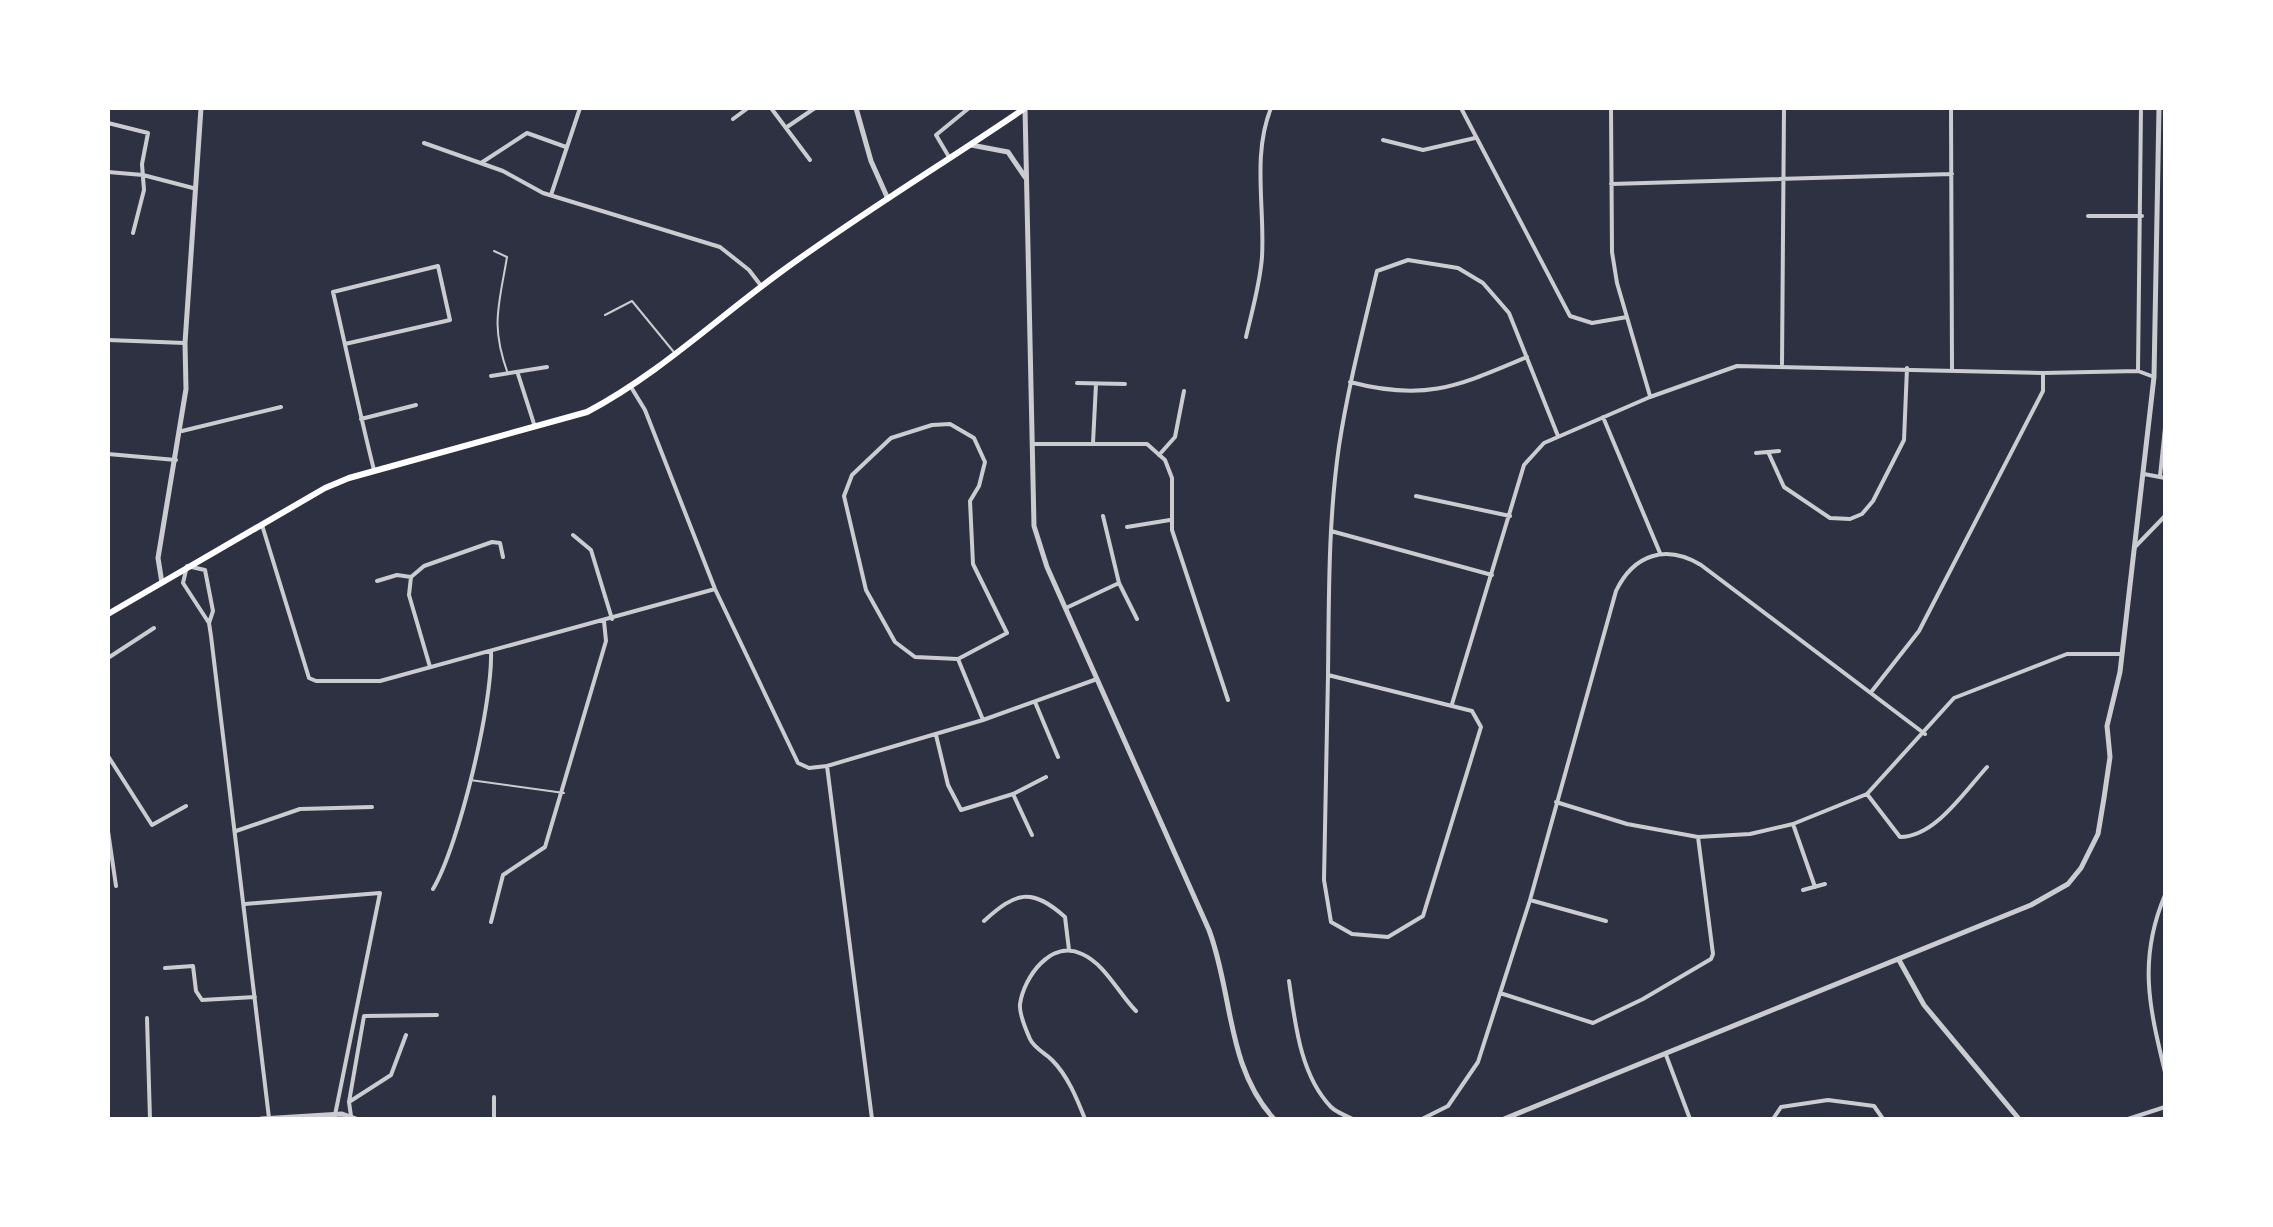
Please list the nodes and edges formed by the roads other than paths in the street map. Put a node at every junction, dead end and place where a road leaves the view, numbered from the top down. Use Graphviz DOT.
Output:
graph roads {
  1 [pos="201,108"];
  2 [pos="580,108"];
  3 [pos="748,108"];
  4 [pos="771,108"];
  5 [pos="815,108"];
  6 [pos="856,108"];
  7 [pos="969,108"];
  8 [pos="1025,108"];
  9 [pos="1271,108"];
  10 [pos="1461,108"];
  11 [pos="1611,108"];
  12 [pos="1784,108"];
  13 [pos="1951,108"];
  14 [pos="2141,108"];
  15 [pos="2159,108"];
  16 [pos="733,119"];
  17 [pos="108,123"];
  18 [pos="786,128"];
  19 [pos="1475,138"];
  20 [pos="1383,140"];
  21 [pos="424,143"];
  22 [pos="971,145"];
  23 [pos="566,147"];
  24 [pos="950,159"];
  25 [pos="810,160"];
  26 [pos="481,163"];
  27 [pos="108,172"];
  28 [pos="1952,174"];
  29 [pos="143,175"];
  30 [pos="1784,178"];
  31 [pos="1027,182"];
  32 [pos="1611,184"];
  33 [pos="193,188"];
  34 [pos="551,195"];
  35 [pos="888,200"];
  36 [pos="2088,216"];
  37 [pos="2142,216"];
  38 [pos="133,233"];
  39 [pos="494,251"];
  40 [pos="762,287"];
  41 [pos="605,315"];
  42 [pos="1627,317"];
  43 [pos="1246,337"];
  44 [pos="108,340"];
  45 [pos="185,343"];
  46 [pos="345,344"];
  47 [pos="676,355"];
  48 [pos="1527,357"];
  49 [pos="1782,364"];
  50 [pos="547,367"];
  51 [pos="1907,368"];
  52 [pos="1952,369"];
  53 [pos="2138,371"];
  54 [pos="2043,373"];
  55 [pos="518,374"];
  56 [pos="508,375"];
  57 [pos="491,376"];
  58 [pos="2154,377"];
  59 [pos="1350,382"];
  60 [pos="1077,383"];
  61 [pos="1096,384"];
  62 [pos="1125,384"];
  63 [pos="631,387"];
  64 [pos="1184,391"];
  65 [pos="1650,397"];
  66 [pos="416,405"];
  67 [pos="281,407"];
  68 [pos="1603,417"];
  69 [pos="361,419"];
  70 [pos="535,427"];
  71 [pos="2165,428"];
  72 [pos="182,431"];
  73 [pos="1558,436"];
  74 [pos="1093,443"];
  75 [pos="1033,444"];
  76 [pos="1779,451"];
  77 [pos="1756,453"];
  78 [pos="108,454"];
  79 [pos="1769,454"];
  80 [pos="1159,455"];
  81 [pos="176,460"];
  82 [pos="374,472"];
  83 [pos="2144,474"];
  84 [pos="2162,477"];
  85 [pos="1416,496"];
  86 [pos="1103,516"];
  87 [pos="1510,516"];
  88 [pos="2165,516"];
  89 [pos="1170,520"];
  90 [pos="262,525"];
  91 [pos="1127,527"];
  92 [pos="1331,531"];
  93 [pos="573,535"];
  94 [pos="2134,548"];
  95 [pos="1660,553"];
  96 [pos="503,557"];
  97 [pos="187,566"];
  98 [pos="1492,575"];
  99 [pos="411,577"];
  100 [pos="377,581"];
  101 [pos="1119,583"];
  102 [pos="162,584"];
  103 [pos="715,589"];
  104 [pos="1066,608"];
  105 [pos="108,614"];
  106 [pos="612,619"];
  107 [pos="1137,619"];
  108 [pos="604,621"];
  109 [pos="209,623"];
  110 [pos="154,628"];
  111 [pos="491,651"];
  112 [pos="2122,654"];
  113 [pos="108,658"];
  114 [pos="958,659"];
  115 [pos="430,667"];
  116 [pos="1328,675"];
  117 [pos="1098,678"];
  118 [pos="1872,691"];
  119 [pos="1228,700"];
  120 [pos="1035,702"];
  121 [pos="1452,704"];
  122 [pos="983,720"];
  123 [pos="1925,734"];
  124 [pos="936,735"];
  125 [pos="108,756"];
  126 [pos="1058,757"];
  127 [pos="827,766"];
  128 [pos="1987,767"];
  129 [pos="1046,777"];
  130 [pos="469,780"];
  131 [pos="564,793"];
  132 [pos="1013,794"];
  133 [pos="1867,794"];
  134 [pos="1556,802"];
  135 [pos="186,806"];
  136 [pos="372,807"];
  137 [pos="1793,824"];
  138 [pos="108,831"];
  139 [pos="236,831"];
  140 [pos="1032,835"];
  141 [pos="1698,837"];
  142 [pos="110,853"];
  143 [pos="1825,884"];
  144 [pos="116,886"];
  145 [pos="1815,887"];
  146 [pos="433,889"];
  147 [pos="1803,890"];
  148 [pos="2165,895"];
  149 [pos="1530,900"];
  150 [pos="245,904"];
  151 [pos="984,921"];
  152 [pos="1606,921"];
  153 [pos="491,922"];
  154 [pos="1069,950"];
  155 [pos="1899,960"];
  156 [pos="165,968"];
  157 [pos="1289,981"];
  158 [pos="1500,993"];
  159 [pos="255,997"];
  160 [pos="1136,1011"];
  161 [pos="437,1015"];
  162 [pos="147,1018"];
  163 [pos="406,1035"];
  164 [pos="1666,1055"];
  165 [pos="2165,1072"];
  166 [pos="494,1097"];
  167 [pos="349,1102"];
  168 [pos="2165,1107"];
  169 [pos="335,1115"];
  170 [pos="354,1117"];
  171 [pos="269,1118"];
  172 [pos="150,1119"];
  173 [pos="261,1119"];
  174 [pos="494,1119"];
  175 [pos="872,1119"];
  176 [pos="1085,1119"];
  177 [pos="1274,1119"];
  178 [pos="1353,1119"];
  179 [pos="1422,1119"];
  180 [pos="1504,1119"];
  181 [pos="1689,1119"];
  182 [pos="1773,1119"];
  183 [pos="1883,1119"];
  184 [pos="2019,1119"];
  185 [pos="2128,1119"];
  1 -- 33 [label="street"];
  2 -- 23 [label="street"];
  3 -- 16 [label="street"];
  4 -- 18 [label="street"];
  5 -- 18 [label="street"];
  6 -- 35 [label="street"];
  7 -- 24 [label="street"];
  8 -- 22 [label="main road"];
  8 -- 31 [label="street"];
  9 -- 43 [label="street"];
  10 -- 19 [label="street"];
  11 -- 32 [label="street"];
  12 -- 30 [label="street"];
  13 -- 28 [label="street"];
  14 -- 37 [label="street"];
  15 -- 58 [label="street"];
  17 -- 29 [label="street"];
  18 -- 25 [label="street"];
  19 -- 20 [label="street"];
  19 -- 42 [label="street"];
  21 -- 26 [label="street"];
  22 -- 24 [label="main road"];
  22 -- 31 [label="street"];
  23 -- 26 [label="street"];
  23 -- 34 [label="street"];
  24 -- 35 [label="main road"];
  26 -- 34 [label="street"];
  27 -- 29 [label="street"];
  28 -- 30 [label="street"];
  28 -- 52 [label="street"];
  29 -- 33 [label="street"];
  29 -- 38 [label="street"];
  30 -- 32 [label="street"];
  30 -- 49 [label="street"];
  31 -- 75 [label="street"];
  32 -- 42 [label="street"];
  33 -- 45 [label="street"];
  34 -- 40 [label="street"];
  35 -- 40 [label="main road"];
  36 -- 37 [label="street"];
  37 -- 53 [label="street"];
  39 -- 56 [label="lane"];
  40 -- 47 [label="main road"];
  41 -- 47 [label="lane"];
  42 -- 65 [label="street"];
  44 -- 45 [label="street"];
  45 -- 72 [label="street"];
  46 -- 46 [label="street"];
  46 -- 69 [label="street"];
  47 -- 63 [label="main road"];
  48 -- 59 [label="street"];
  48 -- 59 [label="street"];
  48 -- 73 [label="street"];
  49 -- 51 [label="street"];
  49 -- 65 [label="street"];
  50 -- 55 [label="street"];
  51 -- 52 [label="street"];
  51 -- 79 [label="street"];
  52 -- 54 [label="street"];
  53 -- 54 [label="street"];
  53 -- 58 [label="street"];
  54 -- 118 [label="street"];
  55 -- 56 [label="street"];
  55 -- 70 [label="street"];
  56 -- 57 [label="street"];
  58 -- 83 [label="street"];
  59 -- 92 [label="street"];
  60 -- 61 [label="street"];
  61 -- 62 [label="street"];
  61 -- 74 [label="street"];
  63 -- 70 [label="main road"];
  63 -- 103 [label="street"];
  64 -- 80 [label="street"];
  65 -- 68 [label="street"];
  66 -- 69 [label="street"];
  67 -- 72 [label="street"];
  68 -- 73 [label="street"];
  68 -- 95 [label="street"];
  69 -- 82 [label="street"];
  70 -- 82 [label="main road"];
  71 -- 84 [label="street"];
  72 -- 81 [label="street"];
  73 -- 87 [label="street"];
  74 -- 75 [label="street"];
  74 -- 80 [label="street"];
  75 -- 104 [label="street"];
  76 -- 79 [label="street"];
  77 -- 79 [label="street"];
  78 -- 81 [label="street"];
  80 -- 89 [label="street"];
  81 -- 102 [label="street"];
  82 -- 90 [label="main road"];
  83 -- 84 [label="street"];
  83 -- 94 [label="street"];
  85 -- 87 [label="street"];
  86 -- 101 [label="street"];
  87 -- 98 [label="street"];
  88 -- 94 [label="street"];
  89 -- 91 [label="street"];
  89 -- 119 [label="street"];
  90 -- 97 [label="main road"];
  90 -- 115 [label="street"];
  92 -- 98 [label="street"];
  92 -- 116 [label="street"];
  93 -- 106 [label="street"];
  94 -- 112 [label="street"];
  95 -- 118 [label="street"];
  95 -- 134 [label="street"];
  96 -- 99 [label="street"];
  97 -- 102 [label="main road"];
  97 -- 109 [label="street"];
  97 -- 109 [label="street"];
  98 -- 121 [label="street"];
  99 -- 100 [label="street"];
  99 -- 115 [label="street"];
  101 -- 104 [label="street"];
  101 -- 107 [label="street"];
  102 -- 105 [label="main road"];
  103 -- 106 [label="street"];
  103 -- 127 [label="street"];
  104 -- 117 [label="street"];
  106 -- 108 [label="street"];
  108 -- 111 [label="street"];
  108 -- 131 [label="street"];
  109 -- 139 [label="street"];
  110 -- 113 [label="street"];
  111 -- 115 [label="street"];
  111 -- 130 [label="street"];
  112 -- 123 [label="street"];
  112 -- 155 [label="street"];
  114 -- 114 [label="street"];
  114 -- 122 [label="street"];
  116 -- 121 [label="street"];
  116 -- 121 [label="street"];
  117 -- 120 [label="street"];
  117 -- 177 [label="street"];
  118 -- 123 [label="street"];
  120 -- 122 [label="street"];
  120 -- 126 [label="street"];
  122 -- 124 [label="street"];
  123 -- 133 [label="street"];
  124 -- 127 [label="street"];
  124 -- 132 [label="street"];
  125 -- 135 [label="street"];
  127 -- 175 [label="street"];
  128 -- 133 [label="street"];
  129 -- 132 [label="street"];
  130 -- 131 [label="lane"];
  130 -- 146 [label="street"];
  131 -- 153 [label="street"];
  132 -- 140 [label="street"];
  133 -- 137 [label="street"];
  134 -- 141 [label="street"];
  134 -- 149 [label="street"];
  136 -- 139 [label="street"];
  137 -- 141 [label="street"];
  137 -- 145 [label="street"];
  138 -- 142 [label="street"];
  139 -- 150 [label="street"];
  141 -- 158 [label="street"];
  142 -- 144 [label="street"];
  143 -- 145 [label="street"];
  145 -- 147 [label="street"];
  148 -- 165 [label="street"];
  149 -- 152 [label="street"];
  149 -- 158 [label="street"];
  150 -- 159 [label="street"];
  150 -- 169 [label="street"];
  151 -- 154 [label="street"];
  154 -- 160 [label="street"];
  154 -- 176 [label="street"];
  155 -- 164 [label="street"];
  155 -- 184 [label="street"];
  156 -- 159 [label="street"];
  157 -- 178 [label="street"];
  158 -- 179 [label="street"];
  159 -- 171 [label="street"];
  161 -- 167 [label="street"];
  162 -- 172 [label="street"];
  163 -- 167 [label="street"];
  164 -- 180 [label="street"];
  164 -- 181 [label="street"];
  166 -- 174 [label="street"];
  167 -- 170 [label="street"];
  168 -- 185 [label="street"];
  169 -- 170 [label="street"];
  169 -- 171 [label="street"];
  171 -- 173 [label="street"];
  182 -- 183 [label="street"];
}
